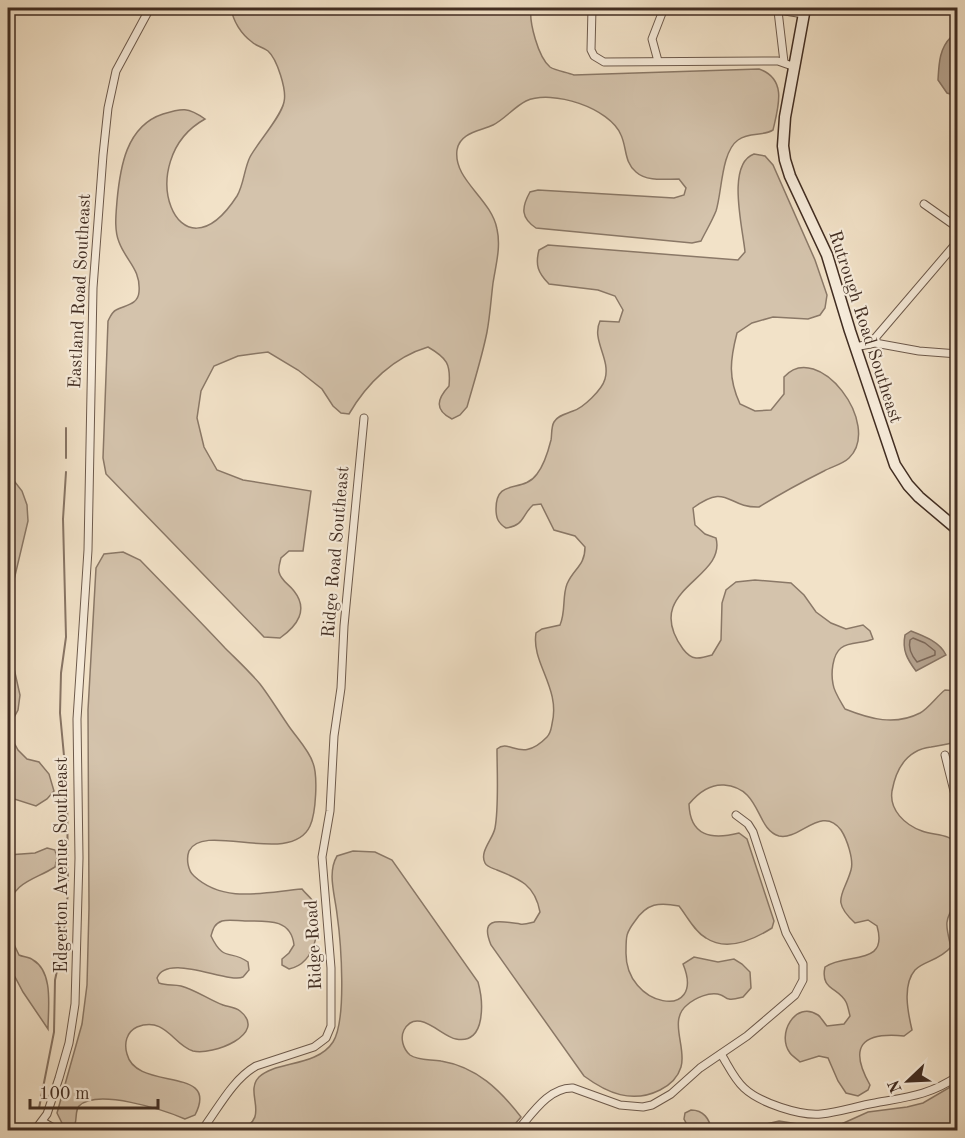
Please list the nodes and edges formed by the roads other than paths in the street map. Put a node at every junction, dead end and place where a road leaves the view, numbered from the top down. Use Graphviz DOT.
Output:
graph roads {
  1 [pos="150,8"];
  2 [pos="592,8"];
  3 [pos="664,8"];
  4 [pos="766,8"];
  5 [pos="778,11"];
  6 [pos="805,11"];
  7 [pos="658,61"];
  8 [pos="784,62"];
  9 [pos="795,67"];
  10 [pos="924,204"];
  11 [pos="957,228"];
  12 [pos="957,241"];
  13 [pos="870,344"];
  14 [pos="855,348"];
  15 [pos="957,354"];
  16 [pos="364,418"];
  17 [pos="957,530"];
  18 [pos="86,587"];
  19 [pos="340,688"];
  20 [pos="945,754"];
  21 [pos="957,807"];
  22 [pos="736,815"];
  23 [pos="721,1054"];
  24 [pos="957,1076"];
  25 [pos="43,1122"];
  26 [pos="35,1131"];
  27 [pos="57,1131"];
  28 [pos="202,1131"];
  29 [pos="518,1131"];
  1 -- 18 [label="street, Eastland Road Southeast"];
  2 -- 7 [label="street"];
  3 -- 7 [label="street"];
  4 -- 5 [label="street"];
  5 -- 6 [label="street"];
  5 -- 8 [label="street"];
  6 -- 9 [label="street, Rutrough Road Southeast"];
  7 -- 8 [label="street"];
  8 -- 9 [label="street"];
  9 -- 14 [label="street, Rutrough Road Southeast"];
  10 -- 11 [label="street"];
  12 -- 13 [label="street"];
  13 -- 14 [label="street"];
  13 -- 15 [label="street"];
  14 -- 17 [label="street, Rutrough Road Southeast"];
  16 -- 19 [label="street, Ridge Road Southeast"];
  18 -- 25 [label="street, Edgerton Avenue Southeast"];
  19 -- 28 [label="street, Ridge Road"];
  20 -- 21 [label="street"];
  22 -- 23 [label="street"];
  23 -- 24 [label="street"];
  23 -- 29 [label="street"];
  25 -- 26 [label="street"];
  25 -- 27 [label="street"];
}
